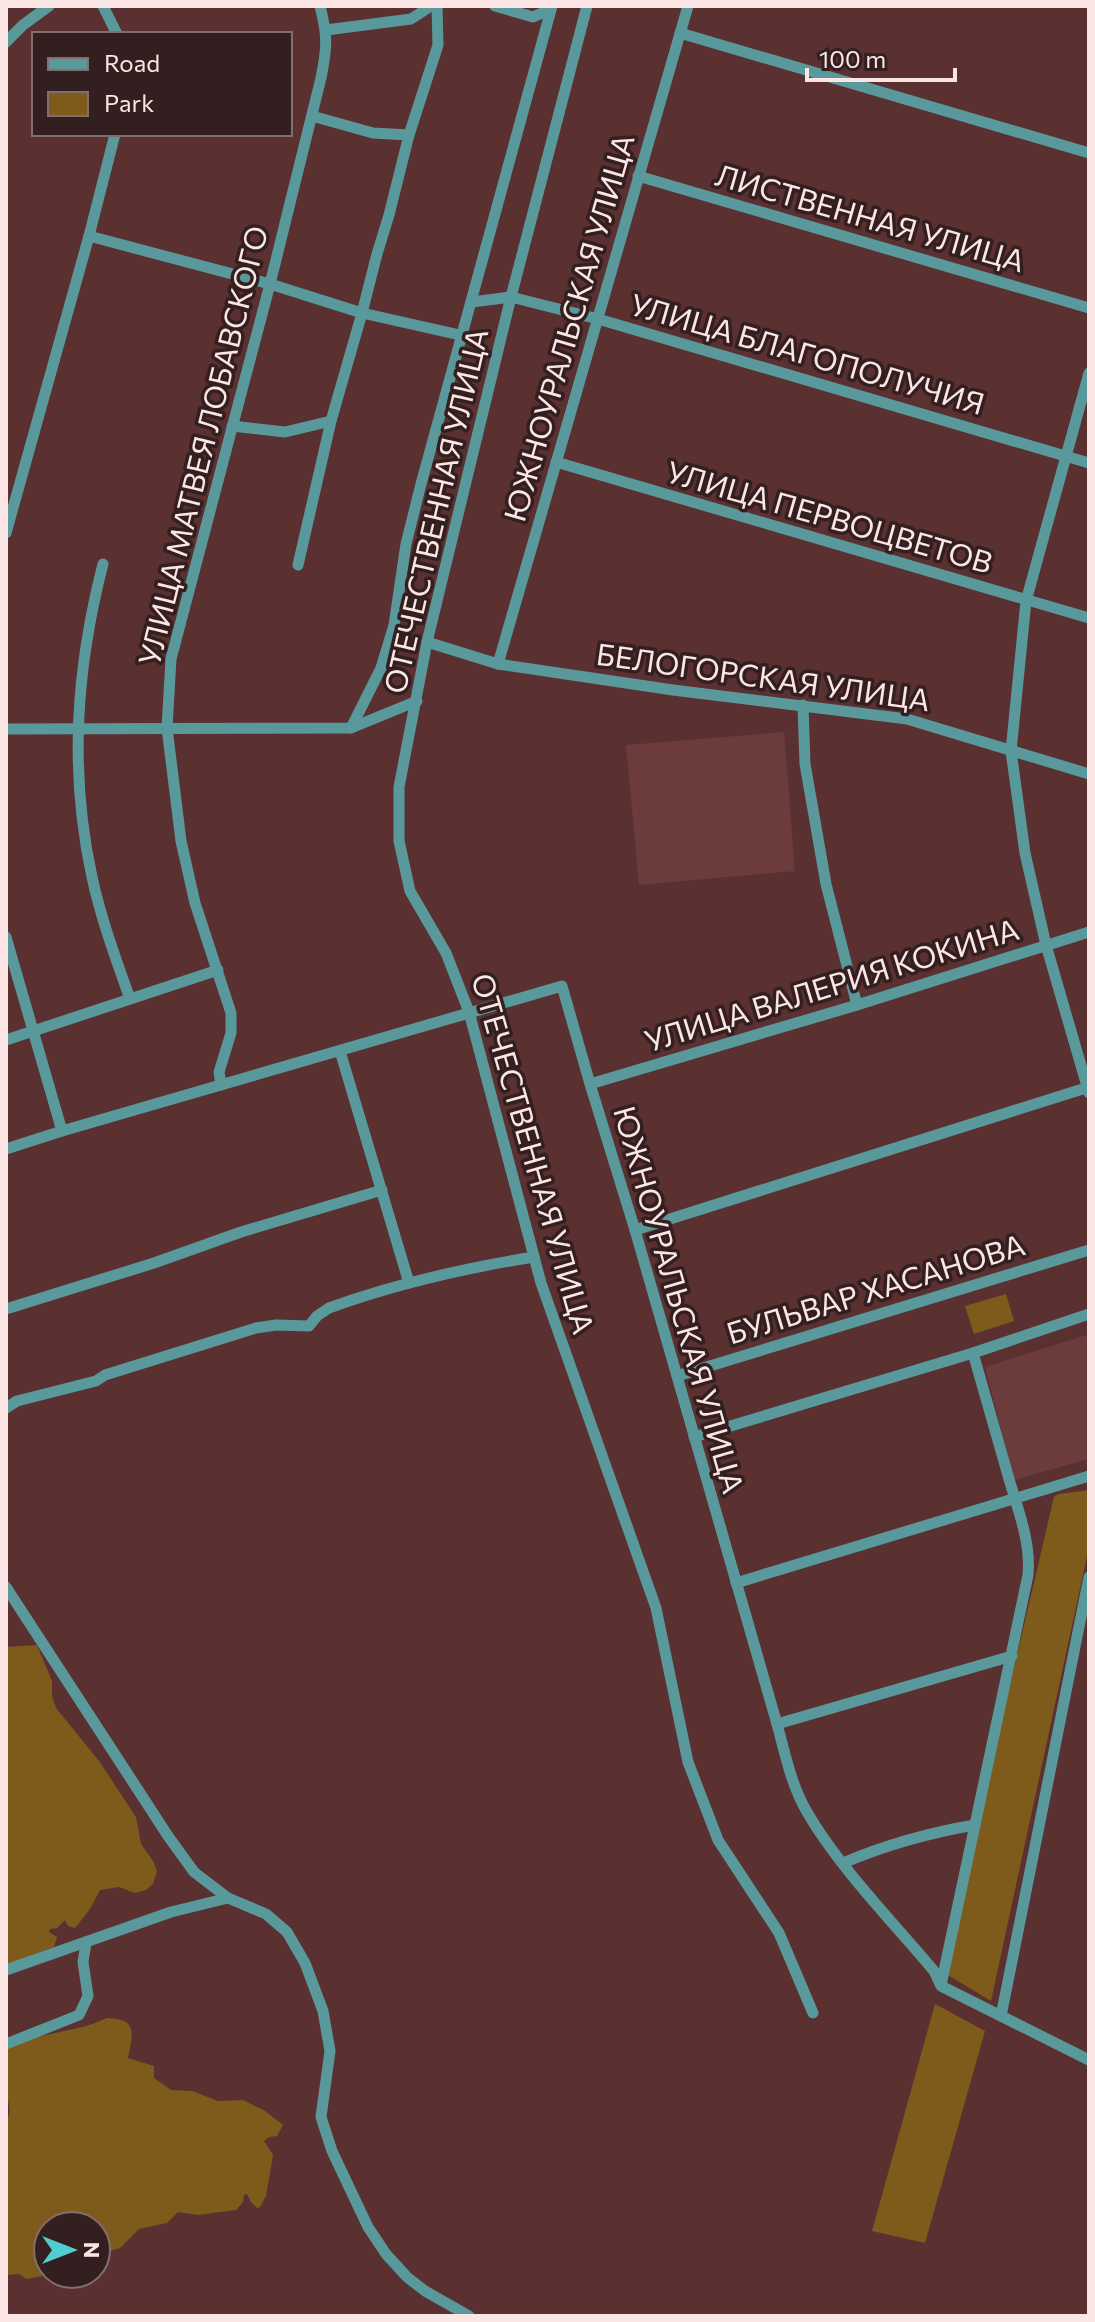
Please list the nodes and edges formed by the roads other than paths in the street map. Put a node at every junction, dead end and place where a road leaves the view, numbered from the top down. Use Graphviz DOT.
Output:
graph roads {
  1 [pos="49,6"];
  2 [pos="103,6"];
  3 [pos="320,6"];
  4 [pos="431,6"];
  5 [pos="437,6"];
  6 [pos="495,6"];
  7 [pos="587,6"];
  8 [pos="688,6"];
  9 [pos="551,7"];
  10 [pos="326,30"];
  11 [pos="116,32"];
  12 [pos="680,33"];
  13 [pos="6,42"];
  14 [pos="312,116"];
  15 [pos="409,135"];
  16 [pos="114,136"];
  17 [pos="1089,153"];
  18 [pos="638,176"];
  19 [pos="89,236"];
  20 [pos="270,284"];
  21 [pos="511,297"];
  22 [pos="472,302"];
  23 [pos="1089,308"];
  24 [pos="362,313"];
  25 [pos="598,319"];
  26 [pos="460,335"];
  27 [pos="1089,373"];
  28 [pos="331,421"];
  29 [pos="232,426"];
  30 [pos="1066,457"];
  31 [pos="556,462"];
  32 [pos="1089,463"];
  33 [pos="6,533"];
  34 [pos="103,564"];
  35 [pos="298,565"];
  36 [pos="1026,601"];
  37 [pos="1089,618"];
  38 [pos="427,642"];
  39 [pos="498,664"];
  40 [pos="417,701"];
  41 [pos="803,705"];
  42 [pos="78,728"];
  43 [pos="167,728"];
  44 [pos="351,728"];
  45 [pos="6,729"];
  46 [pos="1011,751"];
  47 [pos="1089,774"];
  48 [pos="1089,932"];
  49 [pos="6,937"];
  50 [pos="1046,945"];
  51 [pos="218,970"];
  52 [pos="130,999"];
  53 [pos="857,1005"];
  54 [pos="469,1012"];
  55 [pos="34,1032"];
  56 [pos="6,1040"];
  57 [pos="340,1051"];
  58 [pos="590,1084"];
  59 [pos="221,1085"];
  60 [pos="1088,1089"];
  61 [pos="62,1131"];
  62 [pos="6,1149"];
  63 [pos="382,1190"];
  64 [pos="635,1230"];
  65 [pos="1089,1250"];
  66 [pos="534,1257"];
  67 [pos="409,1283"];
  68 [pos="6,1309"];
  69 [pos="1089,1314"];
  70 [pos="973,1353"];
  71 [pos="677,1376"];
  72 [pos="6,1408"];
  73 [pos="694,1437"];
  74 [pos="1089,1476"];
  75 [pos="1015,1498"];
  76 [pos="1089,1577"];
  77 [pos="736,1583"];
  78 [pos="6,1587"];
  79 [pos="1075,1645"];
  80 [pos="1089,1653"];
  81 [pos="1012,1656"];
  82 [pos="777,1724"];
  83 [pos="975,1825"];
  84 [pos="843,1863"];
  85 [pos="228,1898"];
  86 [pos="86,1943"];
  87 [pos="6,1970"];
  88 [pos="941,1986"];
  89 [pos="813,2013"];
  90 [pos="1001,2016"];
  91 [pos="6,2044"];
  92 [pos="1089,2060"];
  93 [pos="469,2316"];
  1 -- 13 [label="street"];
  2 -- 11 [label="street"];
  3 -- 10 [label="street, УЛИЦА МАТВЕЯ ЛОБАВСКОГО"];
  4 -- 10 [label="street"];
  5 -- 15 [label="street"];
  6 -- 9 [label="street"];
  7 -- 21 [label="street, ОТЕЧЕСТВЕННАЯ УЛИЦА"];
  8 -- 12 [label="street, ЮЖНОУРАЛЬСКАЯ УЛИЦА"];
  9 -- 22 [label="street"];
  10 -- 14 [label="street, УЛИЦА МАТВЕЯ ЛОБАВСКОГО"];
  12 -- 17 [label="street"];
  12 -- 18 [label="street, ЮЖНОУРАЛЬСКАЯ УЛИЦА"];
  14 -- 15 [label="street"];
  14 -- 20 [label="street, УЛИЦА МАТВЕЯ ЛОБАВСКОГО"];
  15 -- 24 [label="street"];
  16 -- 19 [label="street"];
  18 -- 23 [label="street, ЛИСТВЕННАЯ УЛИЦА"];
  18 -- 25 [label="street, ЮЖНОУРАЛЬСКАЯ УЛИЦА"];
  19 -- 20 [label="street"];
  19 -- 33 [label="street"];
  20 -- 24 [label="street"];
  20 -- 29 [label="street, УЛИЦА МАТВЕЯ ЛОБАВСКОГО"];
  21 -- 22 [label="street"];
  21 -- 25 [label="street, УЛИЦА БЛАГОПОЛУЧИЯ"];
  21 -- 38 [label="street, ОТЕЧЕСТВЕННАЯ УЛИЦА"];
  22 -- 26 [label="street"];
  24 -- 26 [label="street"];
  24 -- 28 [label="street"];
  25 -- 30 [label="street, УЛИЦА БЛАГОПОЛУЧИЯ"];
  25 -- 31 [label="street, ЮЖНОУРАЛЬСКАЯ УЛИЦА"];
  26 -- 44 [label="street"];
  27 -- 30 [label="street"];
  28 -- 29 [label="street"];
  28 -- 35 [label="street"];
  29 -- 43 [label="street, УЛИЦА МАТВЕЯ ЛОБАВСКОГО"];
  30 -- 32 [label="street, УЛИЦА БЛАГОПОЛУЧИЯ"];
  30 -- 36 [label="street"];
  31 -- 36 [label="street, УЛИЦА ПЕРВОЦВЕТОВ"];
  31 -- 39 [label="street, ЮЖНОУРАЛЬСКАЯ УЛИЦА"];
  34 -- 42 [label="street"];
  36 -- 37 [label="street, УЛИЦА ПЕРВОЦВЕТОВ"];
  36 -- 46 [label="street"];
  38 -- 39 [label="street, БЕЛОГОРСКАЯ УЛИЦА"];
  38 -- 40 [label="street, ОТЕЧЕСТВЕННАЯ УЛИЦА"];
  39 -- 41 [label="street, БЕЛОГОРСКАЯ УЛИЦА"];
  40 -- 44 [label="street"];
  40 -- 54 [label="street, ОТЕЧЕСТВЕННАЯ УЛИЦА"];
  41 -- 46 [label="street, БЕЛОГОРСКАЯ УЛИЦА"];
  41 -- 53 [label="street"];
  42 -- 43 [label="street"];
  42 -- 45 [label="street"];
  42 -- 52 [label="street"];
  43 -- 44 [label="street"];
  43 -- 51 [label="street, УЛИЦА МАТВЕЯ ЛОБАВСКОГО"];
  46 -- 47 [label="street, БЕЛОГОРСКАЯ УЛИЦА"];
  46 -- 50 [label="street"];
  48 -- 50 [label="street, УЛИЦА ВАЛЕРИЯ КОКИНА"];
  49 -- 55 [label="street"];
  50 -- 53 [label="street, УЛИЦА ВАЛЕРИЯ КОКИНА"];
  50 -- 60 [label="street"];
  51 -- 52 [label="street"];
  51 -- 59 [label="street, УЛИЦА МАТВЕЯ ЛОБАВСКОГО"];
  52 -- 55 [label="street"];
  53 -- 58 [label="street, УЛИЦА ВАЛЕРИЯ КОКИНА"];
  54 -- 57 [label="street, ЮЖНОУРАЛЬСКАЯ УЛИЦА"];
  54 -- 58 [label="street, ЮЖНОУРАЛЬСКАЯ УЛИЦА"];
  54 -- 66 [label="street, ОТЕЧЕСТВЕННАЯ УЛИЦА"];
  55 -- 56 [label="street"];
  55 -- 61 [label="street"];
  57 -- 59 [label="street, ЮЖНОУРАЛЬСКАЯ УЛИЦА"];
  57 -- 63 [label="street"];
  58 -- 64 [label="street, ЮЖНОУРАЛЬСКАЯ УЛИЦА"];
  59 -- 61 [label="street, ЮЖНОУРАЛЬСКАЯ УЛИЦА"];
  60 -- 64 [label="street"];
  61 -- 62 [label="street, ЮЖНОУРАЛЬСКАЯ УЛИЦА"];
  63 -- 67 [label="street"];
  63 -- 68 [label="street"];
  64 -- 71 [label="street, ЮЖНОУРАЛЬСКАЯ УЛИЦА"];
  65 -- 71 [label="street, БУЛЬВАР ХАСАНОВА"];
  66 -- 67 [label="street"];
  66 -- 89 [label="street, ОТЕЧЕСТВЕННАЯ УЛИЦА"];
  67 -- 72 [label="street"];
  69 -- 70 [label="street"];
  70 -- 73 [label="street"];
  70 -- 75 [label="street"];
  71 -- 73 [label="street, ЮЖНОУРАЛЬСКАЯ УЛИЦА"];
  73 -- 77 [label="street, ЮЖНОУРАЛЬСКАЯ УЛИЦА"];
  74 -- 75 [label="street"];
  75 -- 77 [label="street"];
  75 -- 81 [label="street"];
  76 -- 79 [label="street"];
  77 -- 82 [label="street, ЮЖНОУРАЛЬСКАЯ УЛИЦА"];
  78 -- 85 [label="street"];
  79 -- 80 [label="street"];
  79 -- 90 [label="street"];
  81 -- 82 [label="street"];
  81 -- 83 [label="street"];
  82 -- 84 [label="street, ЮЖНОУРАЛЬСКАЯ УЛИЦА"];
  83 -- 84 [label="street"];
  83 -- 88 [label="street"];
  84 -- 88 [label="street, ЮЖНОУРАЛЬСКАЯ УЛИЦА"];
  85 -- 86 [label="street"];
  85 -- 93 [label="street"];
  86 -- 87 [label="street"];
  86 -- 91 [label="street"];
  88 -- 90 [label="street, ЮЖНОУРАЛЬСКАЯ УЛИЦА"];
  90 -- 92 [label="street, ЮЖНОУРАЛЬСКАЯ УЛИЦА"];
}
